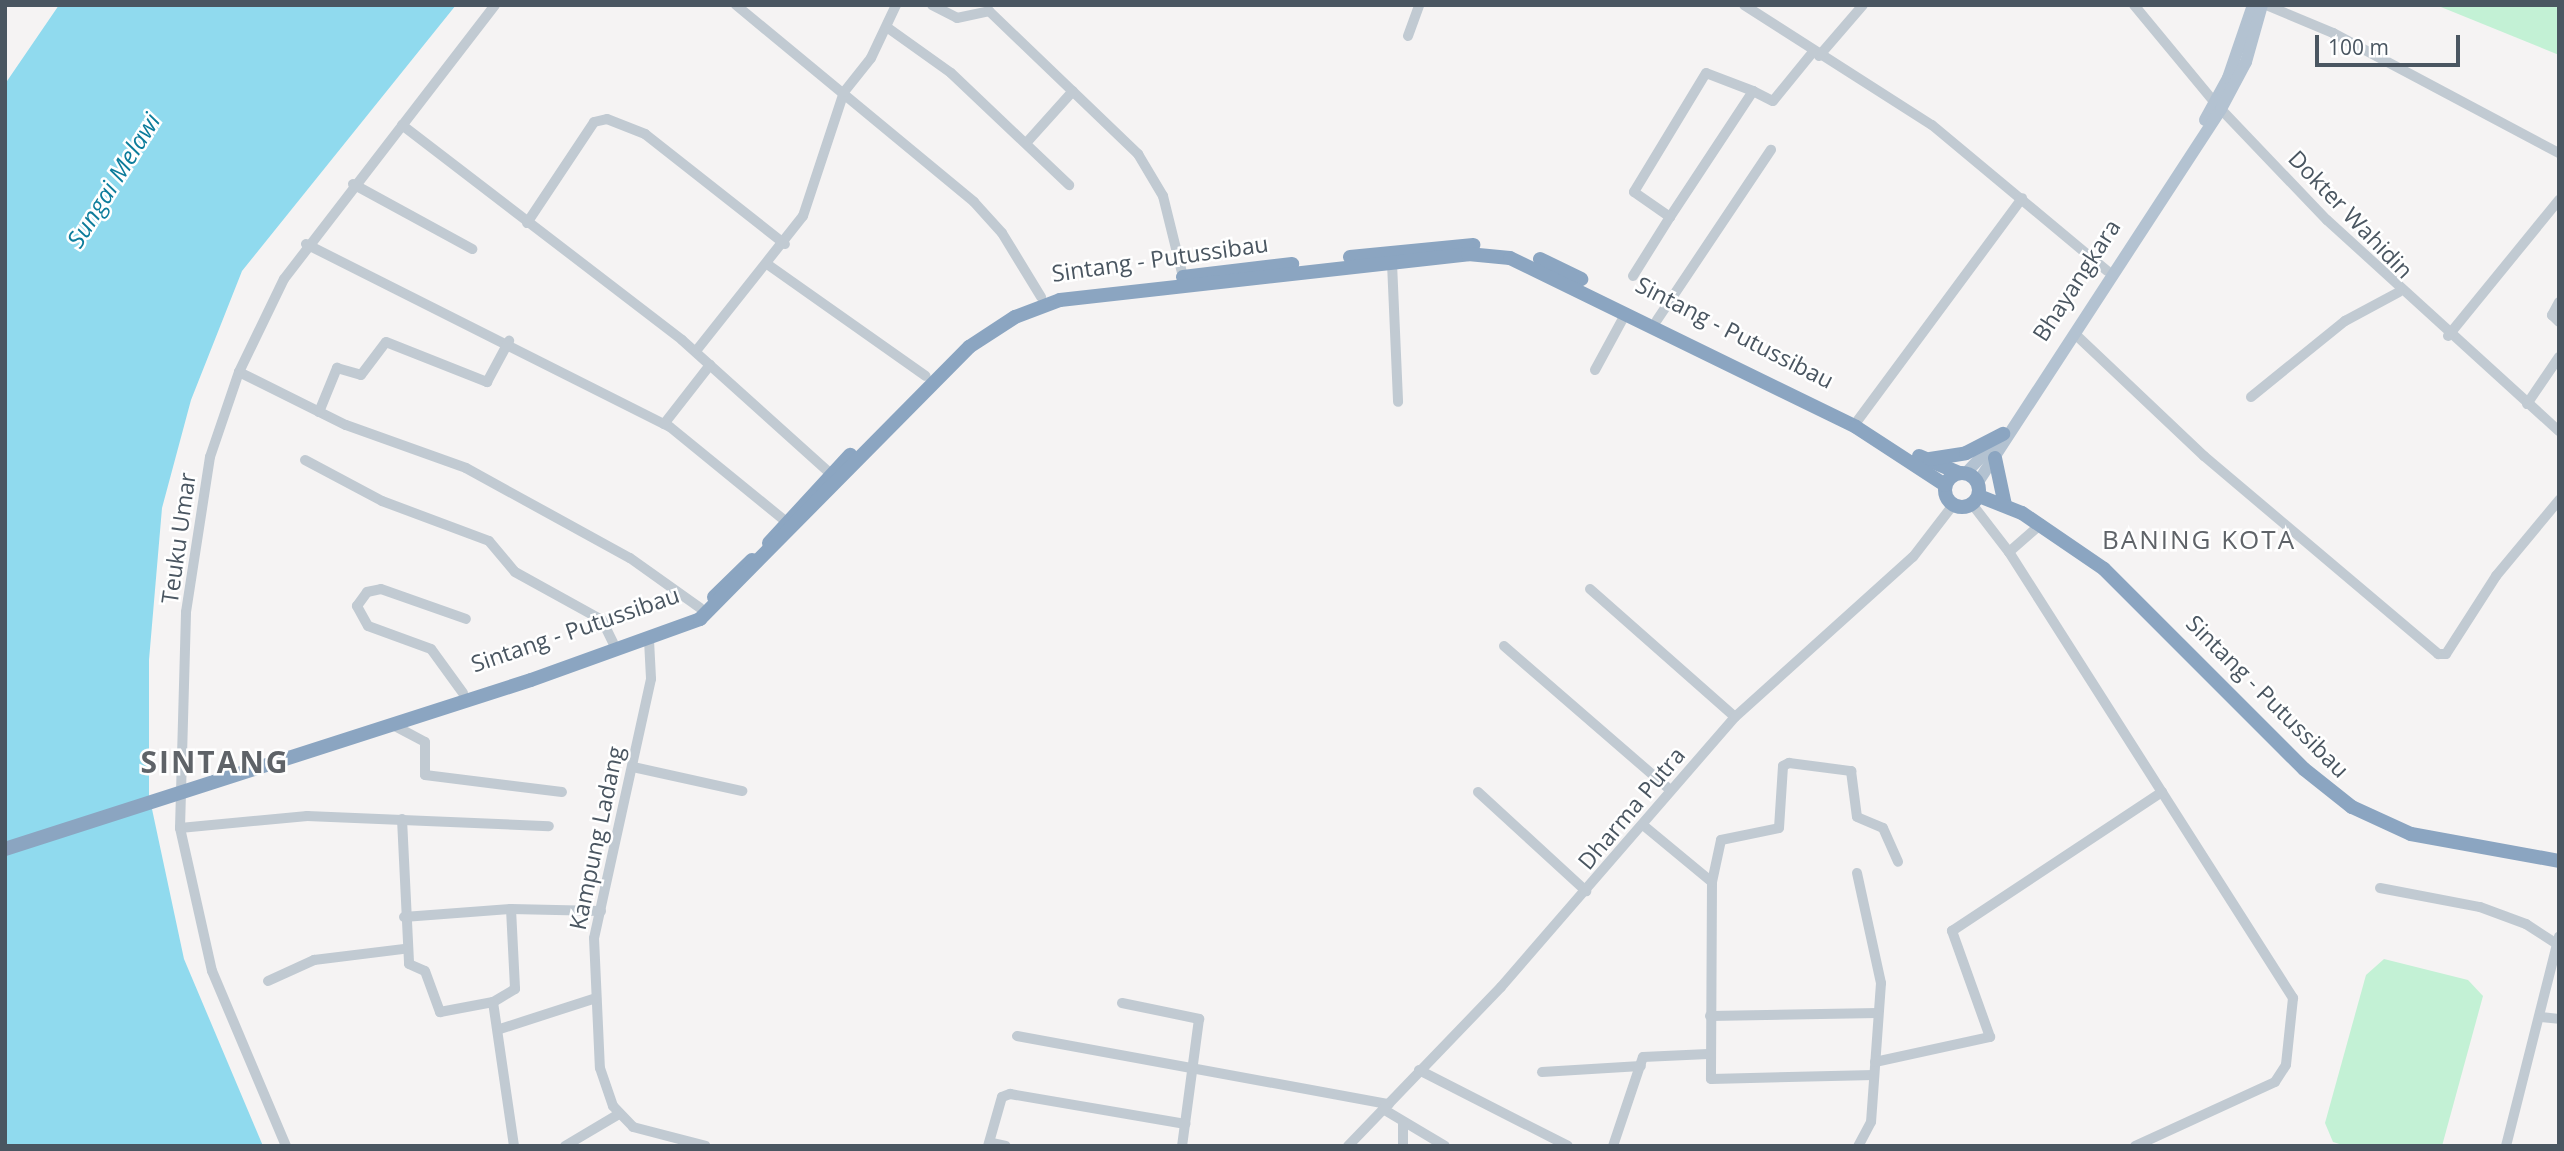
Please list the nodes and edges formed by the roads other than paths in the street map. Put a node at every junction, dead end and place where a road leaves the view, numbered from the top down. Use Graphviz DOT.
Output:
graph roads {
  1 [pos="495,5"];
  2 [pos="736,5"];
  3 [pos="896,5"];
  4 [pos="932,5"];
  5 [pos="1419,5"];
  6 [pos="1744,5"];
  7 [pos="1863,5"];
  8 [pos="2134,5"];
  9 [pos="2253,5"];
  10 [pos="2264,5"];
  11 [pos="887,28"];
  12 [pos="1408,36"];
  13 [pos="1816,54"];
  14 [pos="1073,91"];
  15 [pos="1753,91"];
  16 [pos="844,92"];
  17 [pos="2218,106"];
  18 [pos="402,125"];
  19 [pos="1028,141"];
  20 [pos="1771,150"];
  21 [pos="2559,153"];
  22 [pos="353,184"];
  23 [pos="1069,185"];
  24 [pos="2022,198"];
  25 [pos="2559,200"];
  26 [pos="1670,217"];
  27 [pos="527,223"];
  28 [pos="306,244"];
  29 [pos="785,244"];
  30 [pos="472,249"];
  31 [pos="1392,263"];
  32 [pos="767,264"];
  33 [pos="2107,271"];
  34 [pos="1244,274"];
  35 [pos="1633,276"];
  36 [pos="1182,277"];
  37 [pos="2399,292"];
  38 [pos="1041,297"];
  39 [pos="2559,302"];
  40 [pos="1626,313"];
  41 [pos="1657,320"];
  42 [pos="2559,322"];
  43 [pos="2075,334"];
  44 [pos="2448,336"];
  45 [pos="509,341"];
  46 [pos="696,351"];
  47 [pos="2559,357"];
  48 [pos="710,365"];
  49 [pos="1595,370"];
  50 [pos="239,372"];
  51 [pos="926,376"];
  52 [pos="2251,397"];
  53 [pos="1398,402"];
  54 [pos="2526,404"];
  55 [pos="319,412"];
  56 [pos="1858,420"];
  57 [pos="664,424"];
  58 [pos="2559,431"];
  59 [pos="2003,433"];
  60 [pos="1996,458"];
  61 [pos="1925,459"];
  62 [pos="305,460"];
  63 [pos="831,474"];
  64 [pos="1945,485"];
  65 [pos="1971,486"];
  66 [pos="2559,500"];
  67 [pos="1953,505"];
  68 [pos="2005,505"];
  69 [pos="2041,524"];
  70 [pos="790,525"];
  71 [pos="2009,552"];
  72 [pos="1590,589"];
  73 [pos="700,608"];
  74 [pos="466,619"];
  75 [pos="649,640"];
  76 [pos="613,643"];
  77 [pos="1504,646"];
  78 [pos="463,693"];
  79 [pos="1735,717"];
  80 [pos="393,725"];
  81 [pos="294,752"];
  82 [pos="633,767"];
  83 [pos="1670,790"];
  84 [pos="742,791"];
  85 [pos="562,792"];
  86 [pos="1478,792"];
  87 [pos="2162,792"];
  88 [pos="402,818"];
  89 [pos="1643,825"];
  90 [pos="549,826"];
  91 [pos="180,828"];
  92 [pos="5,849"];
  93 [pos="2559,861"];
  94 [pos="1898,862"];
  95 [pos="1857,873"];
  96 [pos="1712,882"];
  97 [pos="2380,888"];
  98 [pos="1586,891"];
  99 [pos="511,909"];
  100 [pos="601,911"];
  101 [pos="404,917"];
  102 [pos="2558,940"];
  103 [pos="404,949"];
  104 [pos="268,981"];
  105 [pos="596,998"];
  106 [pos="493,1002"];
  107 [pos="1122,1003"];
  108 [pos="1878,1013"];
  109 [pos="1710,1016"];
  110 [pos="2541,1017"];
  111 [pos="2559,1019"];
  112 [pos="500,1029"];
  113 [pos="1017,1036"];
  114 [pos="1708,1054"];
  115 [pos="1875,1062"];
  116 [pos="1641,1066"];
  117 [pos="1192,1070"];
  118 [pos="1419,1070"];
  119 [pos="1542,1072"];
  120 [pos="1874,1075"];
  121 [pos="1386,1107"];
  122 [pos="619,1114"];
  123 [pos="1403,1122"];
  124 [pos="1185,1124"];
  125 [pos="702,1145"];
  126 [pos="991,1145"];
  127 [pos="285,1146"];
  128 [pos="514,1146"];
  129 [pos="565,1146"];
  130 [pos="1006,1146"];
  131 [pos="1182,1146"];
  132 [pos="1348,1146"];
  133 [pos="1402,1146"];
  134 [pos="1446,1146"];
  135 [pos="1568,1146"];
  136 [pos="1613,1146"];
  137 [pos="1858,1146"];
  138 [pos="2135,1146"];
  139 [pos="2506,1146"];
  1 -- 18 [label="street, Teuku Umar"];
  2 -- 16 [label="street"];
  3 -- 11 [label="street"];
  4 -- 14 [label="street"];
  5 -- 12 [label="street"];
  6 -- 13 [label="street"];
  7 -- 13 [label="street"];
  8 -- 17 [label="street, Dokter Wahidin"];
  9 -- 17 [label="main road"];
  10 -- 17 [label="main road"];
  10 -- 21 [label="street"];
  11 -- 16 [label="street"];
  11 -- 19 [label="street"];
  13 -- 15 [label="street"];
  13 -- 24 [label="street"];
  14 -- 19 [label="street"];
  14 -- 36 [label="street"];
  15 -- 26 [label="street"];
  15 -- 26 [label="street"];
  16 -- 29 [label="street"];
  16 -- 38 [label="street"];
  17 -- 33 [label="main road, Bhayangkara"];
  17 -- 37 [label="street, Dokter Wahidin"];
  17 -- 43 [label="main road, Bhayangkara"];
  18 -- 22 [label="street, Teuku Umar"];
  18 -- 27 [label="street"];
  19 -- 23 [label="street"];
  20 -- 41 [label="street"];
  22 -- 28 [label="street, Teuku Umar"];
  22 -- 30 [label="street"];
  24 -- 33 [label="street"];
  24 -- 56 [label="street"];
  25 -- 44 [label="street"];
  26 -- 35 [label="street"];
  27 -- 29 [label="street"];
  27 -- 46 [label="street"];
  28 -- 45 [label="street"];
  28 -- 50 [label="street, Teuku Umar"];
  29 -- 32 [label="street"];
  31 -- 34 [label="highway, Sintang - Putussibau"];
  31 -- 40 [label="highway, Sintang - Putussibau"];
  31 -- 53 [label="street"];
  32 -- 46 [label="street"];
  32 -- 51 [label="street"];
  33 -- 59 [label="main road, Bhayangkara"];
  34 -- 36 [label="highway, Sintang - Putussibau"];
  34 -- 41 [label="highway, Sintang - Putussibau"];
  34 -- 70 [label="highway, Sintang - Putussibau"];
  36 -- 38 [label="highway, Sintang - Putussibau"];
  37 -- 44 [label="street, Dokter Wahidin"];
  37 -- 52 [label="street"];
  38 -- 51 [label="highway, Sintang - Putussibau"];
  39 -- 42 [label="street"];
  40 -- 49 [label="street"];
  40 -- 64 [label="highway, Sintang - Putussibau"];
  41 -- 56 [label="highway, Sintang - Putussibau"];
  43 -- 60 [label="main road, Bhayangkara"];
  43 -- 66 [label="street"];
  44 -- 54 [label="street, Dokter Wahidin"];
  45 -- 55 [label="street"];
  45 -- 57 [label="street"];
  46 -- 48 [label="street"];
  47 -- 54 [label="street"];
  48 -- 57 [label="street"];
  48 -- 63 [label="street"];
  50 -- 55 [label="street"];
  50 -- 91 [label="street, Teuku Umar"];
  51 -- 63 [label="highway, Sintang - Putussibau"];
  54 -- 58 [label="street, Dokter Wahidin"];
  55 -- 73 [label="street"];
  56 -- 61 [label="highway, Sintang - Putussibau"];
  57 -- 70 [label="street"];
  59 -- 61 [label="highway"];
  59 -- 65 [label="main road, Bhayangkara"];
  60 -- 65 [label="main road, Bhayangkara"];
  60 -- 68 [label="highway"];
  61 -- 65 [label="highway, Sintang - Putussibau"];
  62 -- 76 [label="street"];
  63 -- 70 [label="highway, Sintang - Putussibau"];
  64 -- 65 [label="highway"];
  64 -- 67 [label="highway"];
  65 -- 67 [label="highway"];
  65 -- 68 [label="highway, Sintang - Putussibau"];
  65 -- 71 [label="street"];
  67 -- 79 [label="street, Dharma Putra"];
  68 -- 69 [label="highway, Sintang - Putussibau"];
  69 -- 71 [label="street"];
  69 -- 93 [label="highway, Sintang - Putussibau"];
  70 -- 73 [label="highway, Sintang - Putussibau"];
  70 -- 75 [label="highway, Sintang - Putussibau"];
  71 -- 87 [label="street"];
  72 -- 79 [label="street"];
  73 -- 76 [label="highway, Sintang - Putussibau"];
  74 -- 78 [label="street"];
  75 -- 80 [label="highway, Sintang - Putussibau"];
  75 -- 82 [label="street, Kampung Ladang"];
  76 -- 78 [label="highway, Sintang - Putussibau"];
  77 -- 83 [label="street"];
  78 -- 81 [label="highway, Sintang - Putussibau"];
  79 -- 83 [label="street, Dharma Putra"];
  80 -- 81 [label="highway, Sintang - Putussibau"];
  80 -- 85 [label="street"];
  81 -- 92 [label="highway, Sintang - Putussibau"];
  82 -- 84 [label="street"];
  82 -- 100 [label="street, Kampung Ladang"];
  83 -- 89 [label="street, Dharma Putra"];
  86 -- 98 [label="street"];
  87 -- 115 [label="street"];
  87 -- 138 [label="street"];
  88 -- 90 [label="street"];
  88 -- 91 [label="street"];
  88 -- 101 [label="street"];
  89 -- 96 [label="street"];
  89 -- 98 [label="street, Dharma Putra"];
  91 -- 127 [label="street, Teuku Umar"];
  94 -- 96 [label="street"];
  95 -- 108 [label="street"];
  96 -- 109 [label="street"];
  97 -- 102 [label="street"];
  98 -- 118 [label="street, Dharma Putra"];
  99 -- 100 [label="street"];
  99 -- 101 [label="street"];
  99 -- 106 [label="street"];
  100 -- 105 [label="street, Kampung Ladang"];
  101 -- 103 [label="street"];
  102 -- 110 [label="street"];
  103 -- 104 [label="street"];
  103 -- 106 [label="street"];
  105 -- 112 [label="street"];
  105 -- 122 [label="street, Kampung Ladang"];
  106 -- 112 [label="street"];
  107 -- 117 [label="street"];
  108 -- 109 [label="street"];
  108 -- 115 [label="street"];
  109 -- 114 [label="street"];
  110 -- 111 [label="street"];
  110 -- 139 [label="street"];
  112 -- 128 [label="street"];
  113 -- 117 [label="street"];
  114 -- 116 [label="street"];
  114 -- 120 [label="street"];
  115 -- 120 [label="street"];
  116 -- 119 [label="street"];
  116 -- 136 [label="street"];
  117 -- 121 [label="street"];
  117 -- 124 [label="street"];
  118 -- 121 [label="street, Dharma Putra"];
  118 -- 135 [label="street"];
  120 -- 137 [label="street"];
  121 -- 123 [label="street"];
  121 -- 132 [label="street, Dharma Putra"];
  122 -- 125 [label="street"];
  122 -- 129 [label="street"];
  123 -- 133 [label="street"];
  123 -- 134 [label="street"];
  124 -- 126 [label="street"];
  124 -- 131 [label="street"];
  126 -- 130 [label="street"];
}
